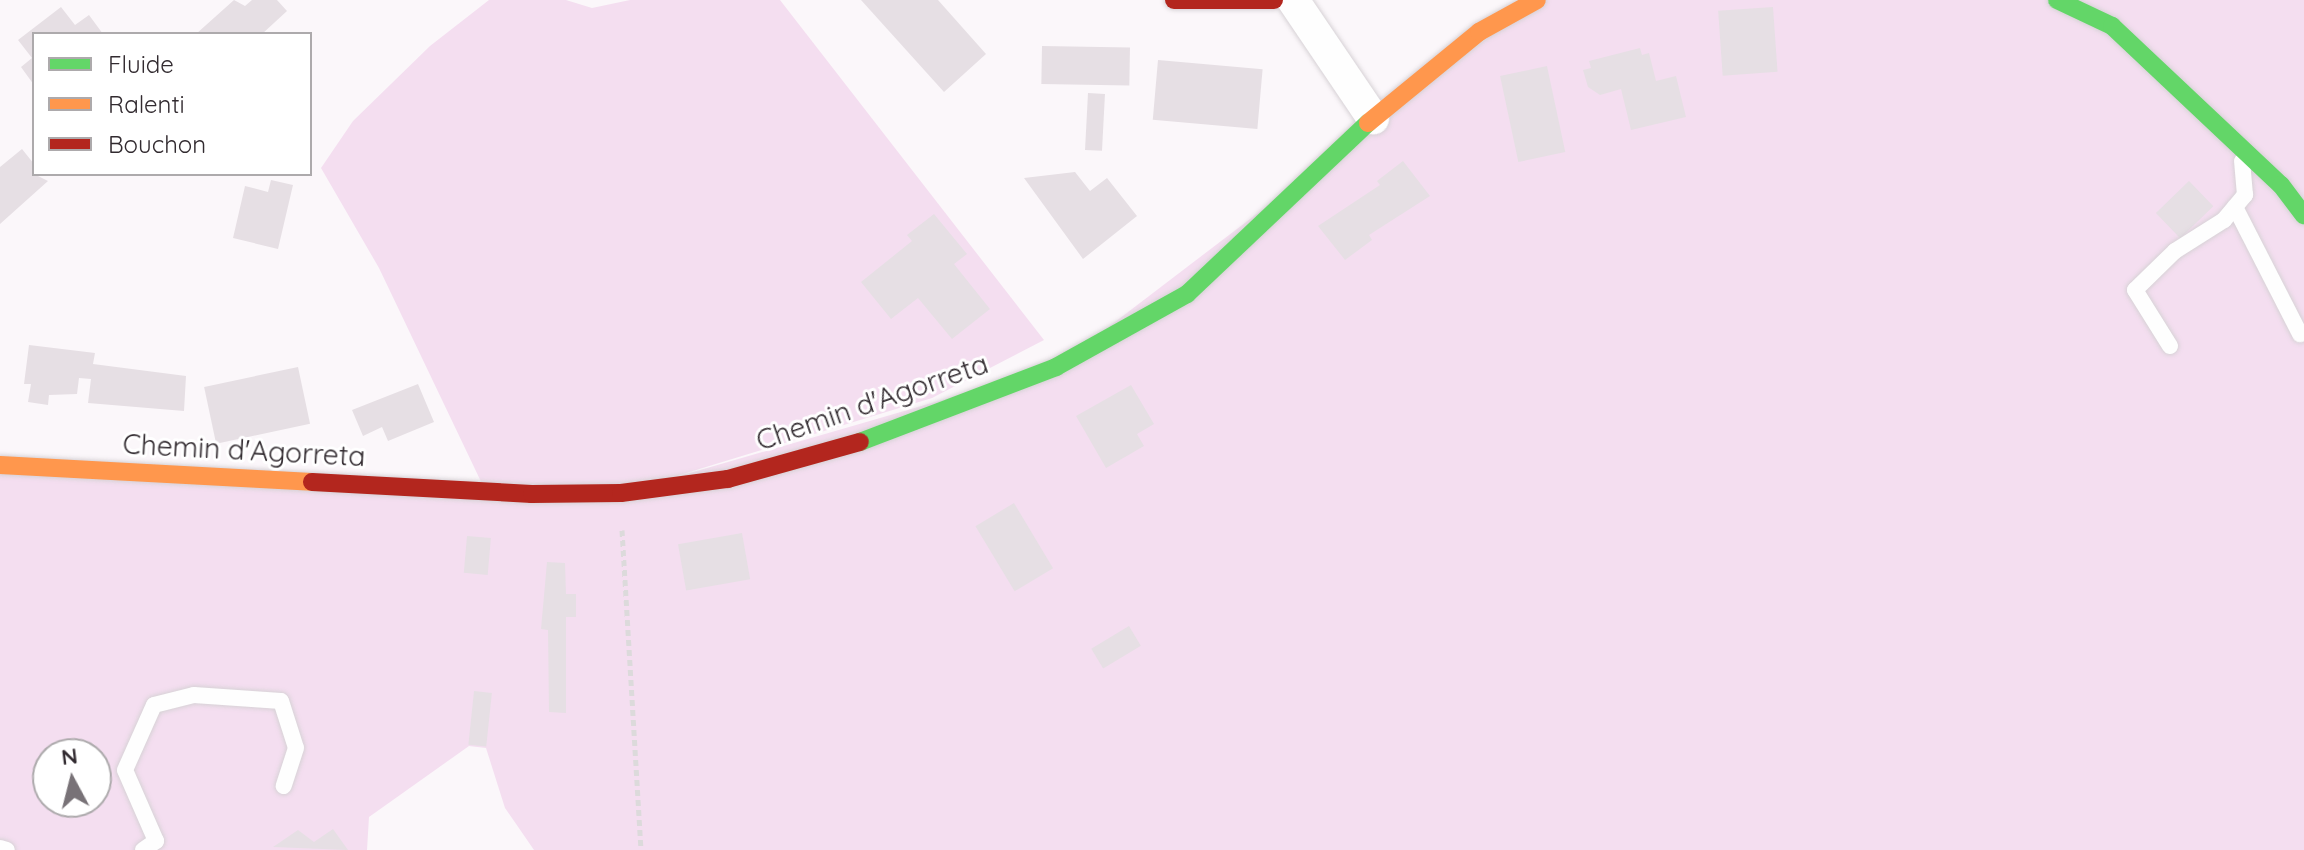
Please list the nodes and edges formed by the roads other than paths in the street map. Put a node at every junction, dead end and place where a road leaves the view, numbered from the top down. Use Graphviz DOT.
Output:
graph roads {
  1 [pos="1174,0"];
  2 [pos="1274,0"];
  3 [pos="1293,0"];
  4 [pos="1537,0"];
  5 [pos="2057,0"];
  6 [pos="1373,118"];
  7 [pos="2241,148"];
  8 [pos="2235,207"];
  9 [pos="2304,215"];
  10 [pos="2300,334"];
  11 [pos="2170,346"];
  12 [pos="0,465"];
  13 [pos="284,786"];
  14 [pos="0,848"];
  15 [pos="7,850"];
  16 [pos="143,850"];
  1 -- 2 [label="street"];
  3 -- 6 [label="street"];
  4 -- 6 [label="street, Chemin d'Agorreta"];
  5 -- 7 [label="street"];
  6 -- 12 [label="street, Chemin d'Agorreta"];
  7 -- 8 [label="lane"];
  7 -- 9 [label="street"];
  8 -- 10 [label="lane"];
  8 -- 11 [label="lane"];
  13 -- 16 [label="lane"];
  14 -- 15 [label="lane"];
}
